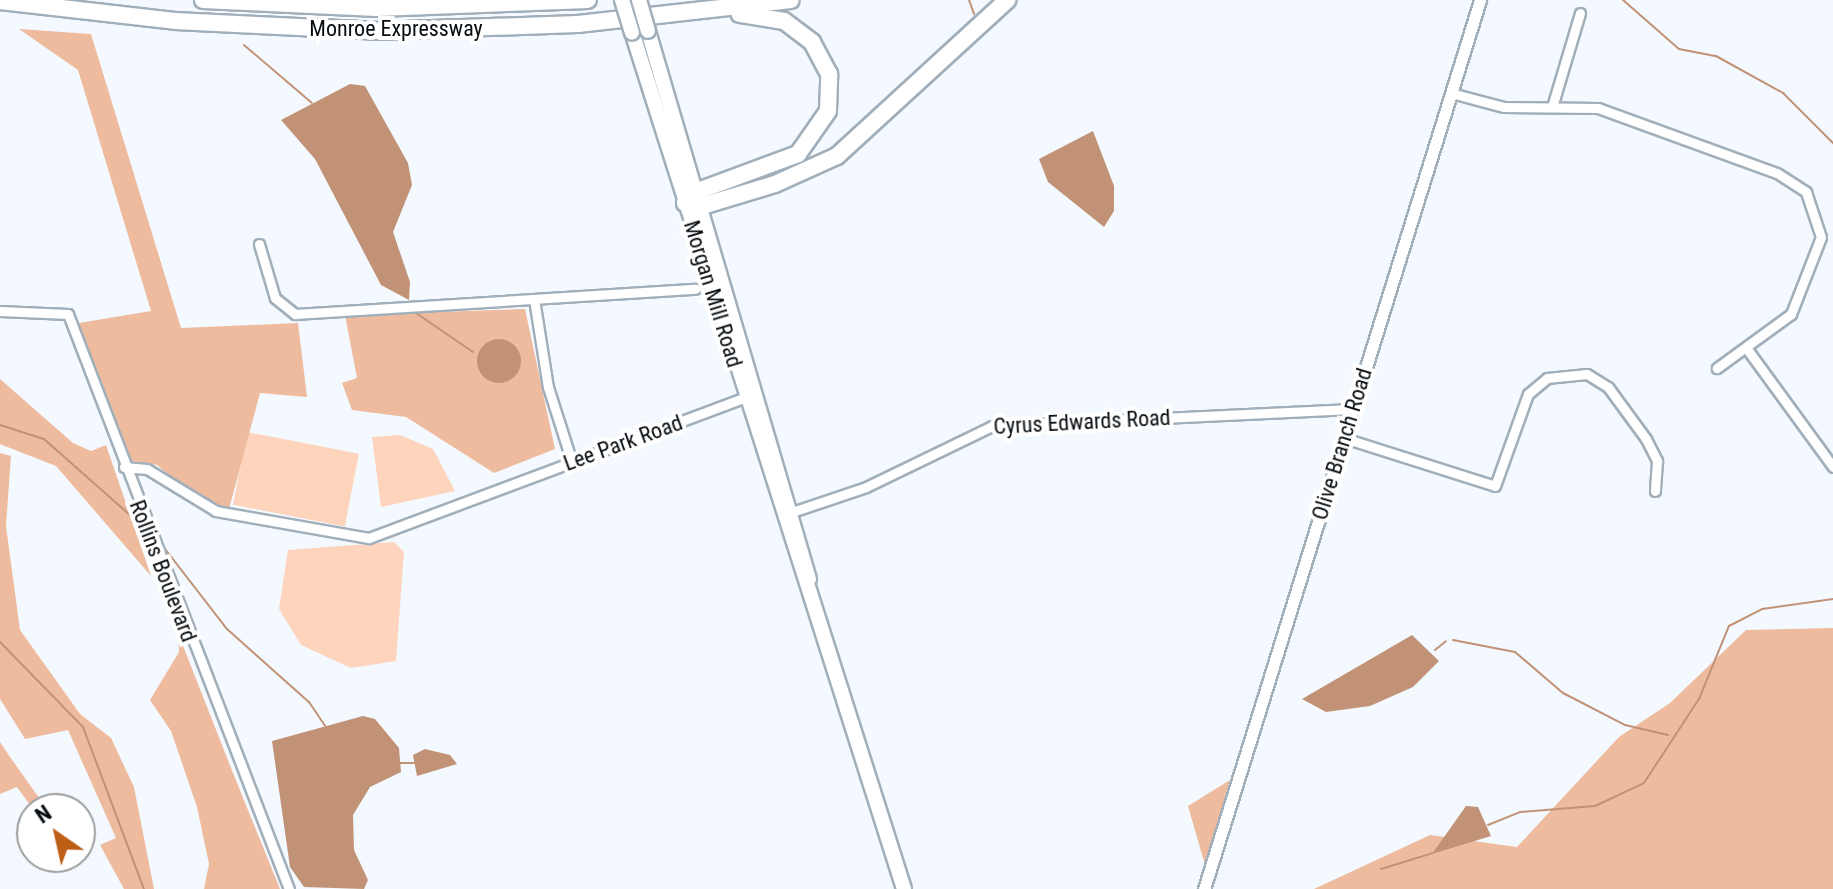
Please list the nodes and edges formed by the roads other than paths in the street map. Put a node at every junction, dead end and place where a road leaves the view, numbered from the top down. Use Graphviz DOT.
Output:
graph roads {
  1 [pos="203,0"];
  2 [pos="588,0"];
  3 [pos="622,0"];
  4 [pos="639,0"];
  5 [pos="791,0"];
  6 [pos="1007,0"];
  7 [pos="1480,0"];
  8 [pos="0,1"];
  9 [pos="1580,13"];
  10 [pos="678,15"];
  11 [pos="1451,93"];
  12 [pos="1552,107"];
  13 [pos="700,198"];
  14 [pos="685,203"];
  15 [pos="259,244"];
  16 [pos="695,289"];
  17 [pos="534,299"];
  18 [pos="0,311"];
  19 [pos="1747,349"];
  20 [pos="1717,368"];
  21 [pos="746,397"];
  22 [pos="1353,409"];
  23 [pos="1344,438"];
  24 [pos="1831,460"];
  25 [pos="572,462"];
  26 [pos="124,467"];
  27 [pos="1655,491"];
  28 [pos="789,514"];
  29 [pos="289,889"];
  30 [pos="904,889"];
  31 [pos="1204,889"];
  1 -- 2 [label="highway, Monroe Expressway"];
  3 -- 14 [label="main road, Morgan Mill Road, bridge"];
  4 -- 13 [label="main road, Morgan Mill Road, bridge"];
  5 -- 10 [label="highway, Monroe Expressway"];
  6 -- 13 [label="highway"];
  7 -- 11 [label="street, Olive Branch Road"];
  8 -- 10 [label="highway, Monroe Expressway"];
  9 -- 12 [label="street"];
  10 -- 13 [label="highway"];
  11 -- 12 [label="street"];
  11 -- 22 [label="street, Olive Branch Road"];
  12 -- 19 [label="street"];
  13 -- 14 [label="highway"];
  13 -- 28 [label="main road, Morgan Mill Road"];
  14 -- 21 [label="main road, Morgan Mill Road"];
  15 -- 17 [label="street"];
  16 -- 17 [label="street"];
  17 -- 25 [label="street"];
  18 -- 26 [label="street, Rollins Boulevard"];
  19 -- 20 [label="street"];
  19 -- 24 [label="street"];
  21 -- 25 [label="street, Lee Park Road"];
  21 -- 28 [label="main road, Morgan Mill Road"];
  22 -- 23 [label="street, Olive Branch Road"];
  22 -- 28 [label="street, Cyrus Edwards Road"];
  23 -- 27 [label="street"];
  23 -- 31 [label="street, Olive Branch Road"];
  25 -- 26 [label="street, Lee Park Road"];
  26 -- 29 [label="street, Rollins Boulevard"];
  28 -- 30 [label="main road, Morgan Mill Road"];
}
